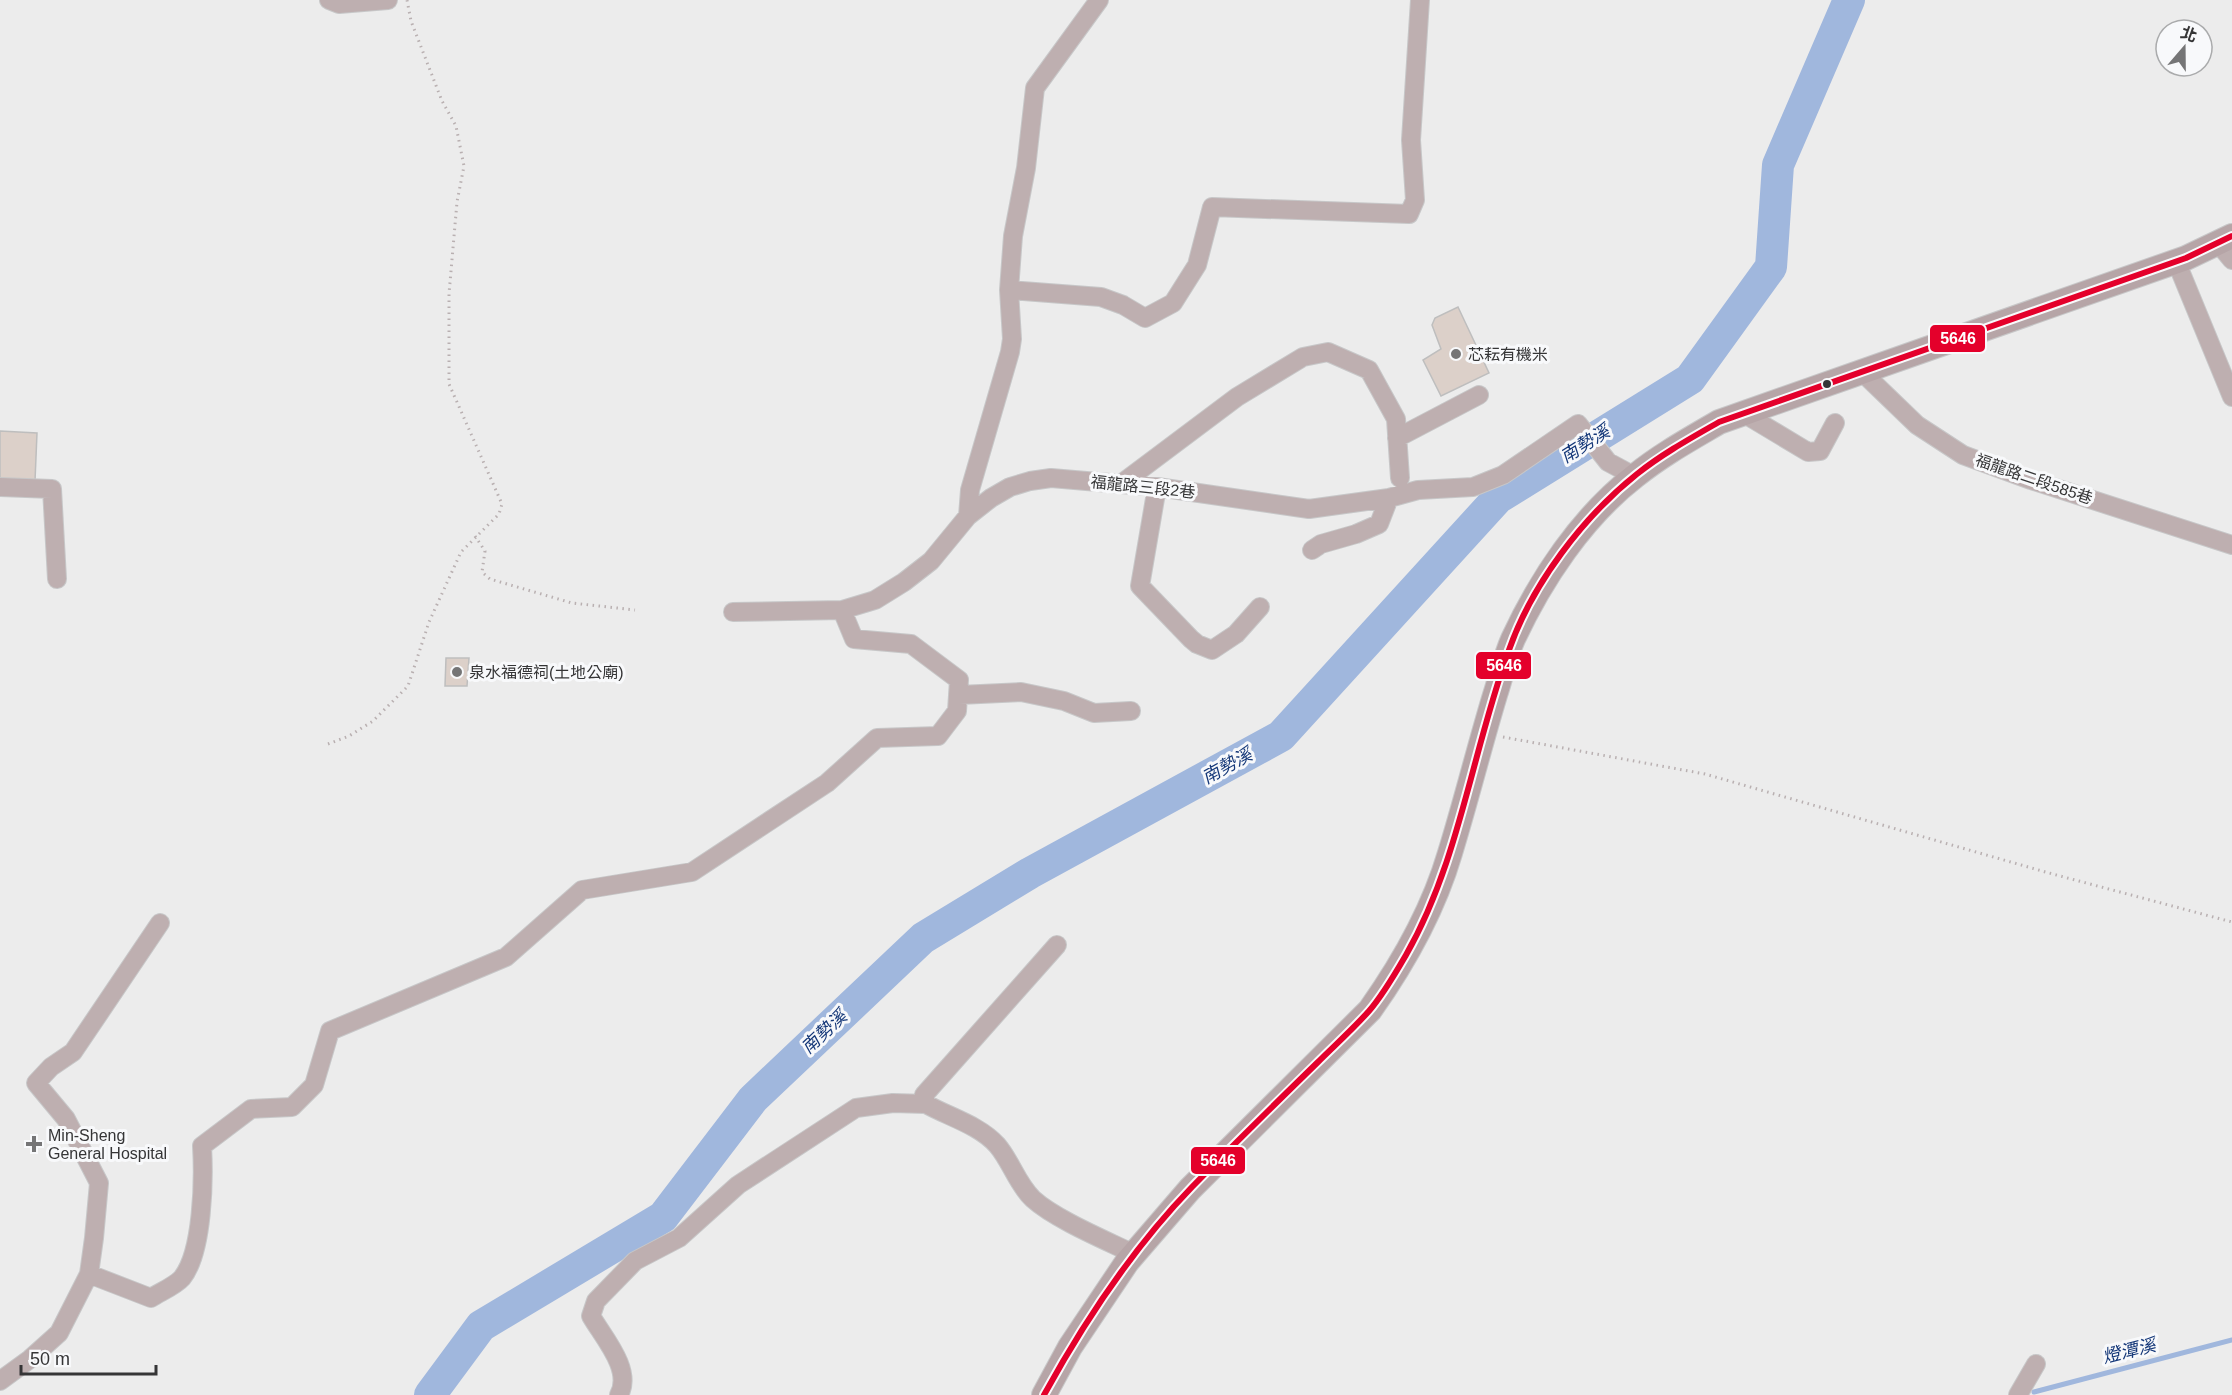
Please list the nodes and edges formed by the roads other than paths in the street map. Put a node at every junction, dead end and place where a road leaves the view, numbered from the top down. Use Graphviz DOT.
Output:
graph roads {
  1 [pos="329,0"];
  2 [pos="388,0"];
  3 [pos="1099,0"];
  4 [pos="1420,0"];
  5 [pos="2227,246"];
  6 [pos="2176,261"];
  7 [pos="1009,290"];
  8 [pos="1861,371"];
  9 [pos="1479,395"];
  10 [pos="2232,397"];
  11 [pos="1743,413"];
  12 [pos="1835,423"];
  13 [pos="1397,438"];
  14 [pos="1634,476"];
  15 [pos="1400,478"];
  16 [pos="1121,484"];
  17 [pos="0,486"];
  18 [pos="1157,487"];
  19 [pos="1389,498"];
  20 [pos="968,516"];
  21 [pos="2232,545"];
  22 [pos="1312,550"];
  23 [pos="57,579"];
  24 [pos="1260,607"];
  25 [pos="842,610"];
  26 [pos="733,612"];
  27 [pos="959,695"];
  28 [pos="1131,711"];
  29 [pos="160,923"];
  30 [pos="1057,945"];
  31 [pos="926,1104"];
  32 [pos="1134,1254"];
  33 [pos="89,1274"];
  34 [pos="2036,1364"];
  35 [pos="0,1381"];
  36 [pos="619,1395"];
  37 [pos="1044,1395"];
  38 [pos="2018,1395"];
  1 -- 2 [label="street"];
  3 -- 7 [label="street"];
  4 -- 7 [label="street"];
  5 -- 6 [label="main road"];
  6 -- 8 [label="main road"];
  6 -- 10 [label="street"];
  7 -- 20 [label="street"];
  8 -- 11 [label="main road"];
  8 -- 21 [label="street, 福龍路二段585巷"];
  9 -- 13 [label="street"];
  11 -- 12 [label="street"];
  11 -- 14 [label="main road"];
  13 -- 15 [label="street"];
  13 -- 16 [label="street"];
  14 -- 19 [label="street, 福龍路三段2巷"];
  14 -- 32 [label="main road"];
  16 -- 18 [label="street, 福龍路三段2巷"];
  16 -- 20 [label="street, 福龍路三段2巷"];
  17 -- 23 [label="street"];
  18 -- 19 [label="street, 福龍路三段2巷"];
  18 -- 24 [label="street"];
  19 -- 22 [label="street"];
  20 -- 25 [label="street, 福龍路三段2巷"];
  25 -- 26 [label="street, 福龍路三段2巷"];
  25 -- 27 [label="street"];
  27 -- 28 [label="street"];
  27 -- 33 [label="street"];
  29 -- 33 [label="street"];
  30 -- 31 [label="street"];
  31 -- 32 [label="street"];
  31 -- 36 [label="street"];
  32 -- 37 [label="main road"];
  33 -- 35 [label="street"];
  34 -- 38 [label="street"];
}
